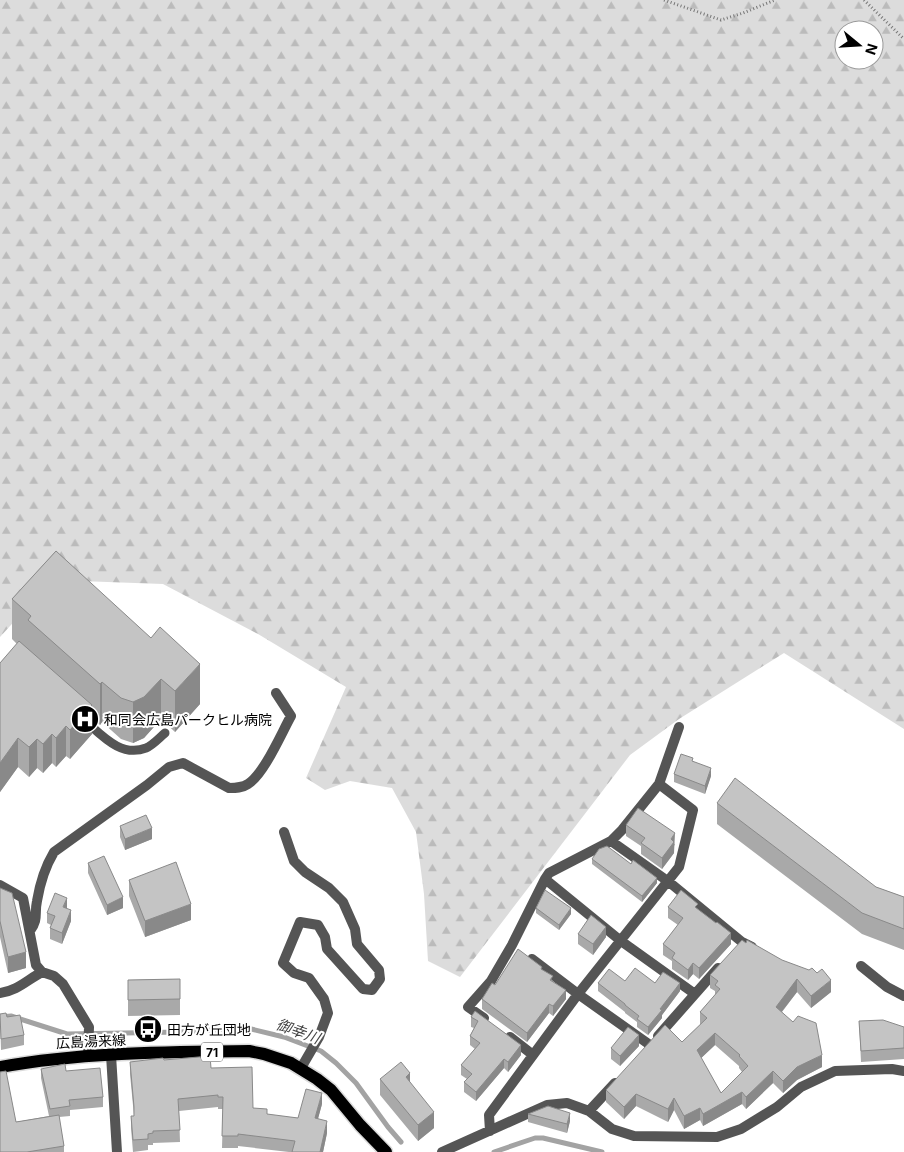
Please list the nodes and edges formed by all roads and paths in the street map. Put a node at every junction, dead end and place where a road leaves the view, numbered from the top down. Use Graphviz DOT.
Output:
graph roads {
  1 [pos="664,0"];
  2 [pos="775,0"];
  3 [pos="864,0"];
  4 [pos="904,39"];
  5 [pos="276,694"];
  6 [pos="74,711"];
  7 [pos="679,727"];
  8 [pos="165,733"];
  9 [pos="659,784"];
  10 [pos="284,832"];
  11 [pos="611,841"];
  12 [pos="545,879"];
  13 [pos="669,882"];
  14 [pos="0,886"];
  15 [pos="30,932"];
  16 [pos="621,941"];
  17 [pos="512,945"];
  18 [pos="759,951"];
  19 [pos="725,961"];
  20 [pos="861,966"];
  21 [pos="42,972"];
  22 [pos="0,993"];
  23 [pos="578,994"];
  24 [pos="695,994"];
  25 [pos="904,996"];
  26 [pos="490,1023"];
  27 [pos="504,1033"];
  28 [pos="533,1054"];
  29 [pos="88,1055"];
  30 [pos="111,1055"];
  31 [pos="0,1067"];
  32 [pos="301,1068"];
  33 [pos="904,1071"];
  34 [pos="620,1078"];
  35 [pos="589,1111"];
  36 [pos="490,1131"];
  37 [pos="117,1152"];
  38 [pos="386,1152"];
  39 [pos="442,1152"];
  1 -- 2 [label="path"];
  3 -- 4 [label="path"];
  5 -- 15 [label="street"];
  6 -- 8 [label="lane"];
  7 -- 9 [label="street"];
  9 -- 11 [label="street"];
  9 -- 13 [label="street"];
  10 -- 32 [label="street"];
  11 -- 12 [label="street"];
  11 -- 13 [label="street"];
  12 -- 16 [label="street"];
  12 -- 17 [label="street"];
  13 -- 16 [label="street"];
  13 -- 18 [label="street"];
  14 -- 15 [label="street"];
  15 -- 21 [label="street"];
  16 -- 23 [label="street"];
  16 -- 24 [label="street"];
  17 -- 23 [label="street"];
  17 -- 26 [label="street"];
  19 -- 24 [label="street"];
  20 -- 25 [label="street"];
  21 -- 22 [label="street"];
  21 -- 29 [label="street"];
  23 -- 24 [label="street"];
  23 -- 28 [label="street"];
  27 -- 28 [label="street"];
  28 -- 36 [label="street"];
  29 -- 30 [label="main road, 広島湯来線 / 71"];
  29 -- 31 [label="main road, 広島湯来線 / 71"];
  30 -- 32 [label="main road, 広島湯来線 / 71"];
  30 -- 37 [label="street"];
  32 -- 38 [label="main road, 広島湯来線 / 71"];
  33 -- 35 [label="street"];
  34 -- 35 [label="street"];
  35 -- 36 [label="street"];
  36 -- 39 [label="street"];
}
